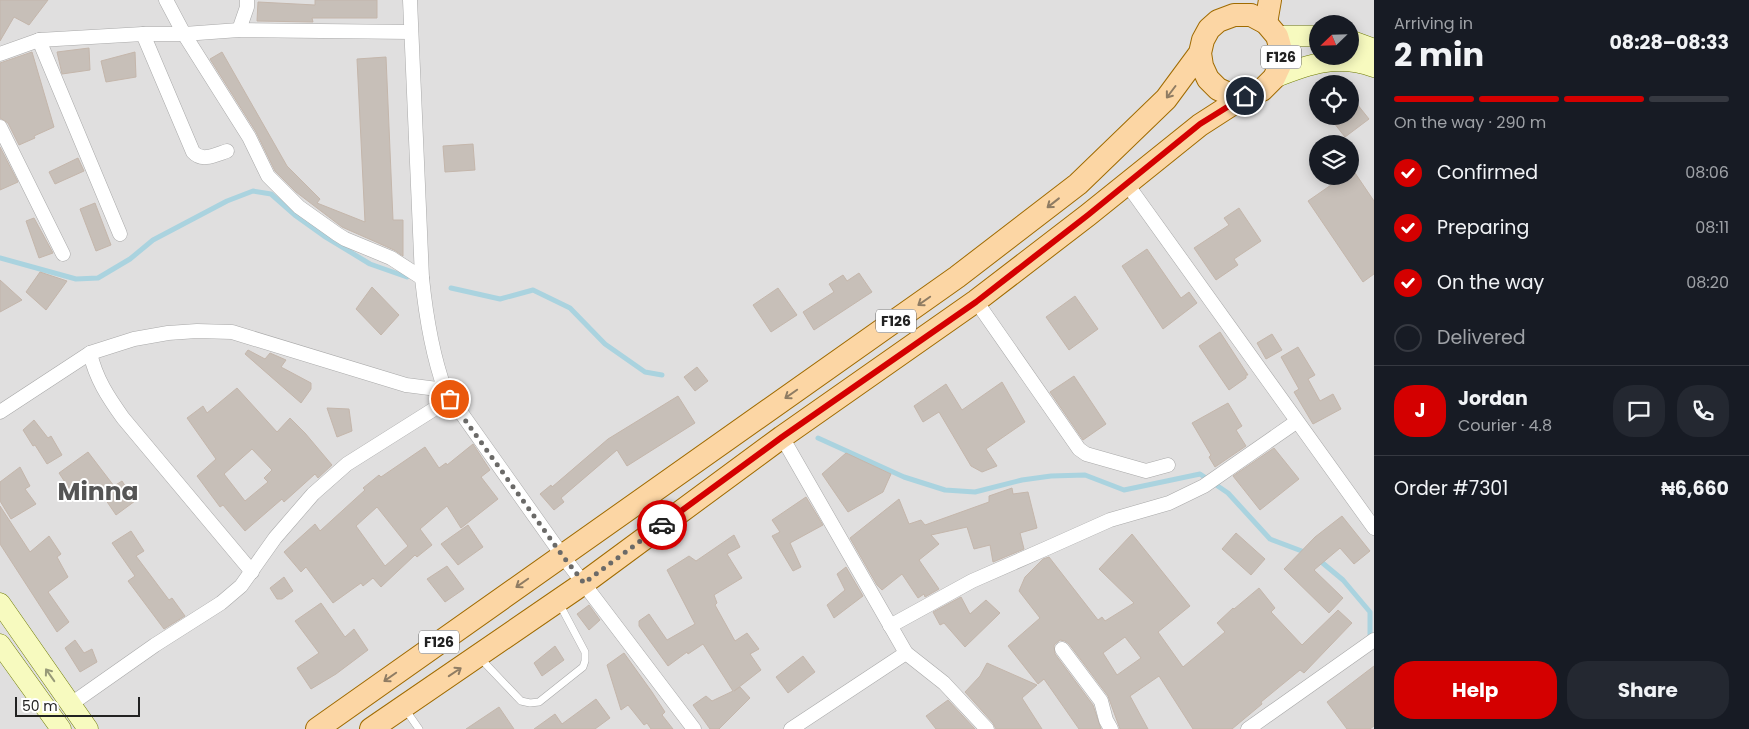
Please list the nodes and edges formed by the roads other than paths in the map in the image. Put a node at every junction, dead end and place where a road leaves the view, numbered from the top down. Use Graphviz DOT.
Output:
graph roads {
  1 [pos="166,0"];
  2 [pos="247,0"];
  3 [pos="410,0"];
  4 [pos="1229,0"];
  5 [pos="1270,0"];
  6 [pos="1218,21"];
  7 [pos="1271,29"];
  8 [pos="239,30"];
  9 [pos="411,32"];
  10 [pos="143,34"];
  11 [pos="184,34"];
  12 [pos="1309,35"];
  13 [pos="39,40"];
  14 [pos="1359,43"];
  15 [pos="1374,49"];
  16 [pos="1200,53"];
  17 [pos="0,54"];
  18 [pos="1374,68"];
  19 [pos="1274,78"];
  20 [pos="1245,96"];
  21 [pos="0,127"];
  22 [pos="227,151"];
  23 [pos="1127,184"];
  24 [pos="120,234"];
  25 [pos="63,254"];
  26 [pos="422,278"];
  27 [pos="976,302"];
  28 [pos="90,353"];
  29 [pos="447,395"];
  30 [pos="0,412"];
  31 [pos="1296,422"];
  32 [pos="782,437"];
  33 [pos="1168,465"];
  34 [pos="1374,528"];
  35 [pos="562,555"];
  36 [pos="252,572"];
  37 [pos="584,583"];
  38 [pos="558,601"];
  39 [pos="0,603"];
  40 [pos="890,626"];
  41 [pos="1374,640"];
  42 [pos="0,644"];
  43 [pos="1062,649"];
  44 [pos="906,654"];
  45 [pos="478,656"];
  46 [pos="71,704"];
  47 [pos="404,707"];
  48 [pos="61,729"];
  49 [pos="88,729"];
  50 [pos="317,729"];
  51 [pos="371,729"];
  52 [pos="419,729"];
  53 [pos="694,729"];
  54 [pos="791,729"];
  55 [pos="987,729"];
  56 [pos="1111,729"];
  57 [pos="1248,729"];
  1 -- 11 [label="street"];
  2 -- 8 [label="street"];
  3 -- 9 [label="street"];
  4 -- 6 [label="main road, F126"];
  5 -- 7 [label="main road, F126"];
  6 -- 7 [label="main road"];
  6 -- 16 [label="main road, F126"];
  7 -- 12 [label="street"];
  7 -- 19 [label="main road, F126"];
  8 -- 9 [label="street"];
  8 -- 11 [label="street"];
  9 -- 26 [label="street"];
  10 -- 11 [label="street"];
  10 -- 13 [label="street"];
  10 -- 22 [label="street"];
  11 -- 26 [label="street"];
  13 -- 17 [label="street"];
  13 -- 24 [label="street"];
  14 -- 15 [label="street"];
  16 -- 20 [label="main road"];
  16 -- 35 [label="main road, F126, one-way"];
  18 -- 19 [label="street"];
  19 -- 20 [label="main road, F126"];
  20 -- 23 [label="main road, F126"];
  21 -- 25 [label="street"];
  23 -- 27 [label="main road, F126"];
  23 -- 31 [label="street"];
  26 -- 29 [label="street"];
  27 -- 32 [label="main road, F126"];
  27 -- 33 [label="street"];
  28 -- 29 [label="street"];
  28 -- 30 [label="street"];
  28 -- 36 [label="street"];
  29 -- 35 [label="street"];
  29 -- 36 [label="street"];
  31 -- 34 [label="street"];
  31 -- 40 [label="street"];
  32 -- 37 [label="main road, F126"];
  32 -- 40 [label="street"];
  35 -- 37 [label="street"];
  35 -- 50 [label="main road, F126, one-way"];
  36 -- 46 [label="street"];
  37 -- 38 [label="main road, F126"];
  37 -- 53 [label="street"];
  38 -- 45 [label="main road, F126"];
  38 -- 45 [label="lane"];
  46 -- 39 [label="street, one-way"];
  40 -- 44 [label="street"];
  41 -- 57 [label="street"];
  42 -- 48 [label="street"];
  43 -- 56 [label="street"];
  44 -- 54 [label="street"];
  44 -- 55 [label="street"];
  47 -- 45 [label="main road, F126, one-way"];
  46 -- 49 [label="street"];
  47 -- 51 [label="main road, F126"];
  47 -- 52 [label="lane"];
}
